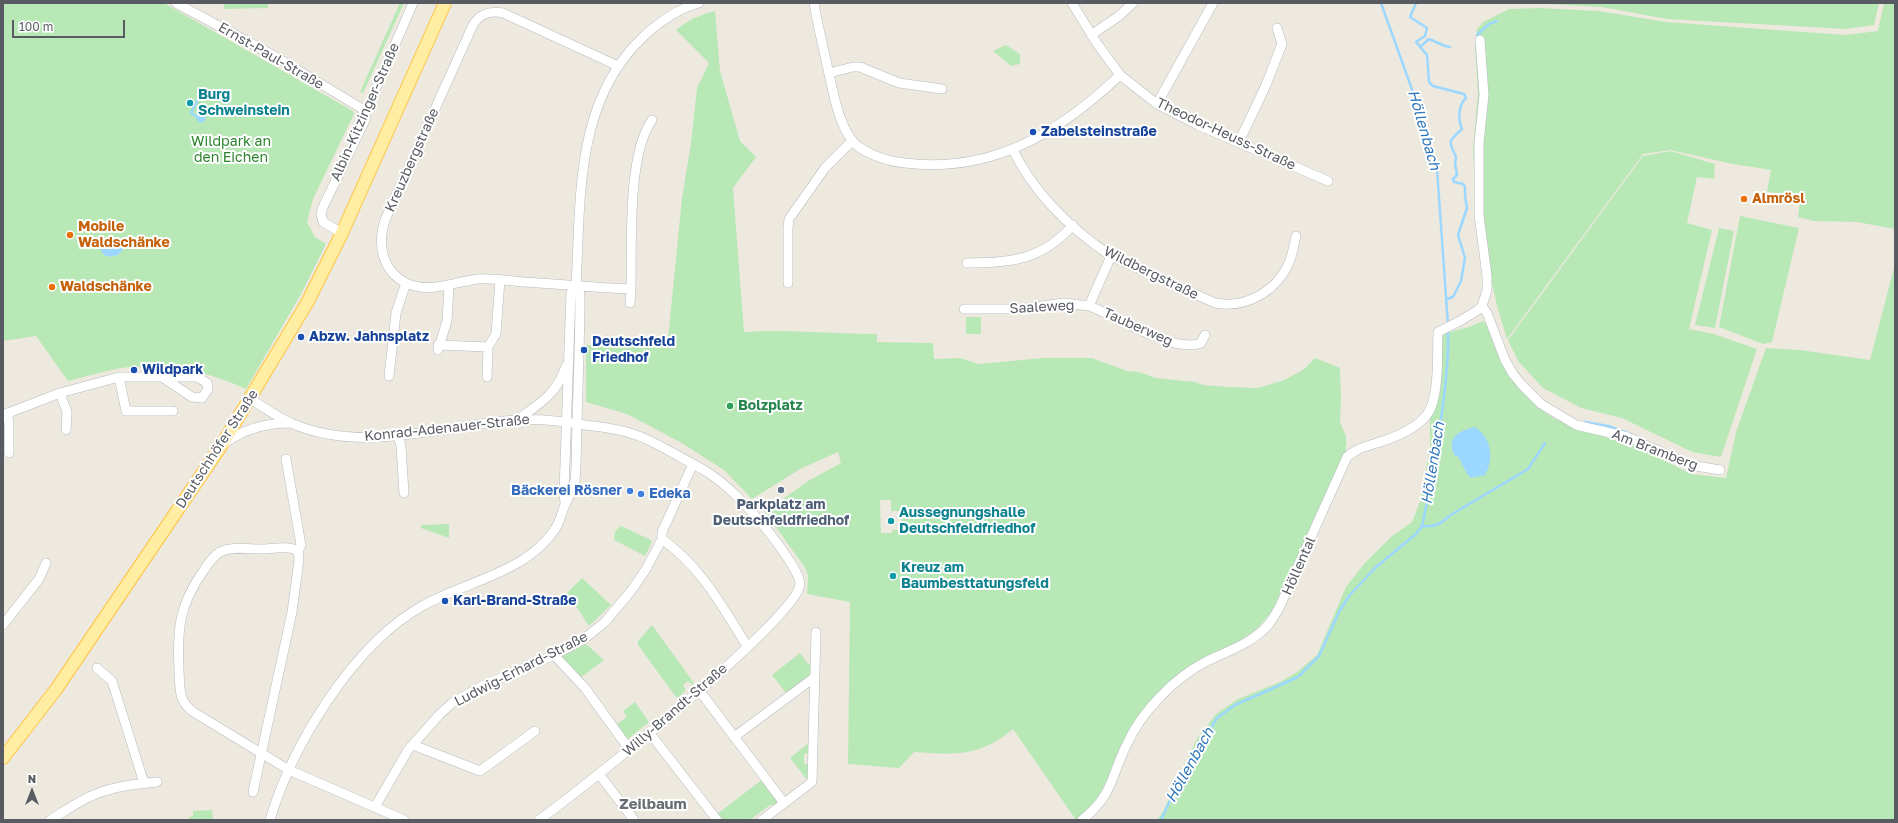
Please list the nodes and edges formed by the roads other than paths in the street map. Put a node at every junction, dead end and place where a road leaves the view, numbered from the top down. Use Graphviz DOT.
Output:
graph roads {
  1 [pos="176,3"];
  2 [pos="413,3"];
  3 [pos="445,3"];
  4 [pos="699,3"];
  5 [pos="814,3"];
  6 [pos="1072,3"];
  7 [pos="1133,3"];
  8 [pos="1213,3"];
  9 [pos="1277,28"];
  10 [pos="1091,35"];
  11 [pos="1480,40"];
  12 [pos="618,66"];
  13 [pos="829,73"];
  14 [pos="1120,75"];
  15 [pos="942,89"];
  16 [pos="1157,104"];
  17 [pos="366,110"];
  18 [pos="652,120"];
  19 [pos="852,141"];
  20 [pos="1239,142"];
  21 [pos="1013,150"];
  22 [pos="1328,181"];
  23 [pos="1073,225"];
  24 [pos="342,233"];
  25 [pos="1296,236"];
  26 [pos="1111,256"];
  27 [pos="967,264"];
  28 [pos="500,280"];
  29 [pos="406,283"];
  30 [pos="788,283"];
  31 [pos="449,286"];
  32 [pos="576,286"];
  33 [pos="630,289"];
  34 [pos="630,303"];
  35 [pos="1089,306"];
  36 [pos="1482,306"];
  37 [pos="964,309"];
  38 [pos="1205,335"];
  39 [pos="488,347"];
  40 [pos="569,356"];
  41 [pos="389,376"];
  42 [pos="119,377"];
  43 [pos="162,377"];
  44 [pos="487,377"];
  45 [pos="60,393"];
  46 [pos="250,399"];
  47 [pos="173,411"];
  48 [pos="5,414"];
  49 [pos="517,420"];
  50 [pos="567,422"];
  51 [pos="291,423"];
  52 [pos="577,423"];
  53 [pos="66,430"];
  54 [pos="398,435"];
  55 [pos="221,446"];
  56 [pos="9,453"];
  57 [pos="286,459"];
  58 [pos="692,464"];
  59 [pos="1720,470"];
  60 [pos="404,493"];
  61 [pos="565,503"];
  62 [pos="662,539"];
  63 [pos="298,551"];
  64 [pos="46,563"];
  65 [pos="799,588"];
  66 [pos="3,626"];
  67 [pos="816,632"];
  68 [pos="747,646"];
  69 [pos="554,655"];
  70 [pos="97,668"];
  71 [pos="815,677"];
  72 [pos="698,690"];
  73 [pos="535,731"];
  74 [pos="649,732"];
  75 [pos="734,737"];
  76 [pos="413,745"];
  77 [pos="629,749"];
  78 [pos="261,754"];
  79 [pos="3,758"];
  80 [pos="290,770"];
  81 [pos="599,774"];
  82 [pos="157,782"];
  83 [pos="144,783"];
  84 [pos="253,792"];
  85 [pos="784,803"];
  86 [pos="375,807"];
  87 [pos="550,817"];
  88 [pos="50,820"];
  89 [pos="270,820"];
  90 [pos="404,820"];
  91 [pos="539,820"];
  92 [pos="634,820"];
  93 [pos="716,820"];
  94 [pos="762,820"];
  95 [pos="1082,820"];
  1 -- 17 [label="street, Ernst-Paul-Straße"];
  2 -- 17 [label="street, Albin-Kitzinger-Straße"];
  3 -- 24 [label="main road, Deutschhöfer Straße"];
  4 -- 12 [label="street"];
  5 -- 13 [label="street"];
  6 -- 10 [label="street, Theodor-Heuss-Straße"];
  7 -- 10 [label="street"];
  8 -- 16 [label="street"];
  9 -- 20 [label="street"];
  10 -- 14 [label="street, Theodor-Heuss-Straße"];
  11 -- 36 [label="street"];
  12 -- 29 [label="street, Kreuzbergstraße"];
  12 -- 32 [label="street"];
  13 -- 15 [label="street"];
  13 -- 19 [label="street"];
  14 -- 16 [label="street, Theodor-Heuss-Straße"];
  14 -- 21 [label="street"];
  16 -- 20 [label="street, Theodor-Heuss-Straße"];
  17 -- 24 [label="street, Albin-Kitzinger-Straße"];
  18 -- 33 [label="street"];
  19 -- 21 [label="street"];
  19 -- 30 [label="street"];
  20 -- 22 [label="street, Theodor-Heuss-Straße"];
  21 -- 23 [label="street, Wildbergstraße"];
  23 -- 26 [label="street, Wildbergstraße"];
  23 -- 27 [label="street"];
  24 -- 46 [label="main road, Deutschhöfer Straße"];
  25 -- 26 [label="street, Wildbergstraße"];
  26 -- 35 [label="street, Saaleweg"];
  28 -- 31 [label="street, Kreuzbergstraße"];
  28 -- 32 [label="street, Kreuzbergstraße"];
  28 -- 39 [label="street"];
  29 -- 31 [label="street, Kreuzbergstraße"];
  29 -- 41 [label="street"];
  31 -- 39 [label="street"];
  32 -- 33 [label="street, Kreuzbergstraße"];
  32 -- 40 [label="street"];
  32 -- 52 [label="street"];
  33 -- 34 [label="street"];
  35 -- 37 [label="street, Saaleweg"];
  35 -- 38 [label="street, Tauberweg"];
  36 -- 59 [label="street, Am Bramberg"];
  36 -- 95 [label="street, Höllental"];
  39 -- 44 [label="street"];
  40 -- 49 [label="street"];
  40 -- 50 [label="street"];
  42 -- 43 [label="street"];
  42 -- 45 [label="street"];
  42 -- 47 [label="street"];
  45 -- 48 [label="street"];
  45 -- 53 [label="street"];
  46 -- 51 [label="street, Konrad-Adenauer-Straße"];
  46 -- 55 [label="main road, Deutschhöfer Straße"];
  48 -- 56 [label="street"];
  49 -- 50 [label="street, Konrad-Adenauer-Straße"];
  49 -- 54 [label="street, Konrad-Adenauer-Straße"];
  50 -- 52 [label="street, Konrad-Adenauer-Straße"];
  50 -- 61 [label="street"];
  51 -- 54 [label="street, Konrad-Adenauer-Straße"];
  51 -- 55 [label="street, Konrad-Adenauer-Straße"];
  52 -- 58 [label="street, Konrad-Adenauer-Straße"];
  52 -- 61 [label="street"];
  54 -- 60 [label="street"];
  55 -- 79 [label="main road, Deutschhöfer Straße"];
  57 -- 63 [label="street"];
  58 -- 62 [label="street, Ludwig-Erhard-Straße"];
  58 -- 65 [label="street, Konrad-Adenauer-Straße"];
  61 -- 80 [label="street"];
  62 -- 68 [label="street"];
  62 -- 69 [label="street, Ludwig-Erhard-Straße"];
  63 -- 78 [label="street"];
  63 -- 78 [label="street"];
  64 -- 66 [label="street"];
  65 -- 68 [label="street, Willy-Brandt-Straße"];
  67 -- 71 [label="street"];
  68 -- 72 [label="street, Willy-Brandt-Straße"];
  69 -- 76 [label="street, Ludwig-Erhard-Straße"];
  69 -- 77 [label="street"];
  70 -- 83 [label="street"];
  71 -- 75 [label="street"];
  71 -- 85 [label="street"];
  72 -- 74 [label="street, Willy-Brandt-Straße"];
  72 -- 75 [label="street"];
  73 -- 76 [label="street"];
  74 -- 77 [label="street, Willy-Brandt-Straße"];
  74 -- 93 [label="street"];
  75 -- 85 [label="street"];
  76 -- 86 [label="street, Ludwig-Erhard-Straße"];
  77 -- 81 [label="street, Willy-Brandt-Straße"];
  78 -- 80 [label="street"];
  78 -- 84 [label="street"];
  80 -- 86 [label="street"];
  80 -- 89 [label="street"];
  81 -- 87 [label="street, Willy-Brandt-Straße"];
  81 -- 92 [label="street"];
  82 -- 83 [label="street"];
  83 -- 88 [label="street"];
  85 -- 94 [label="street"];
  86 -- 90 [label="street"];
  87 -- 91 [label="street, Willy-Brandt-Straße"];
}
